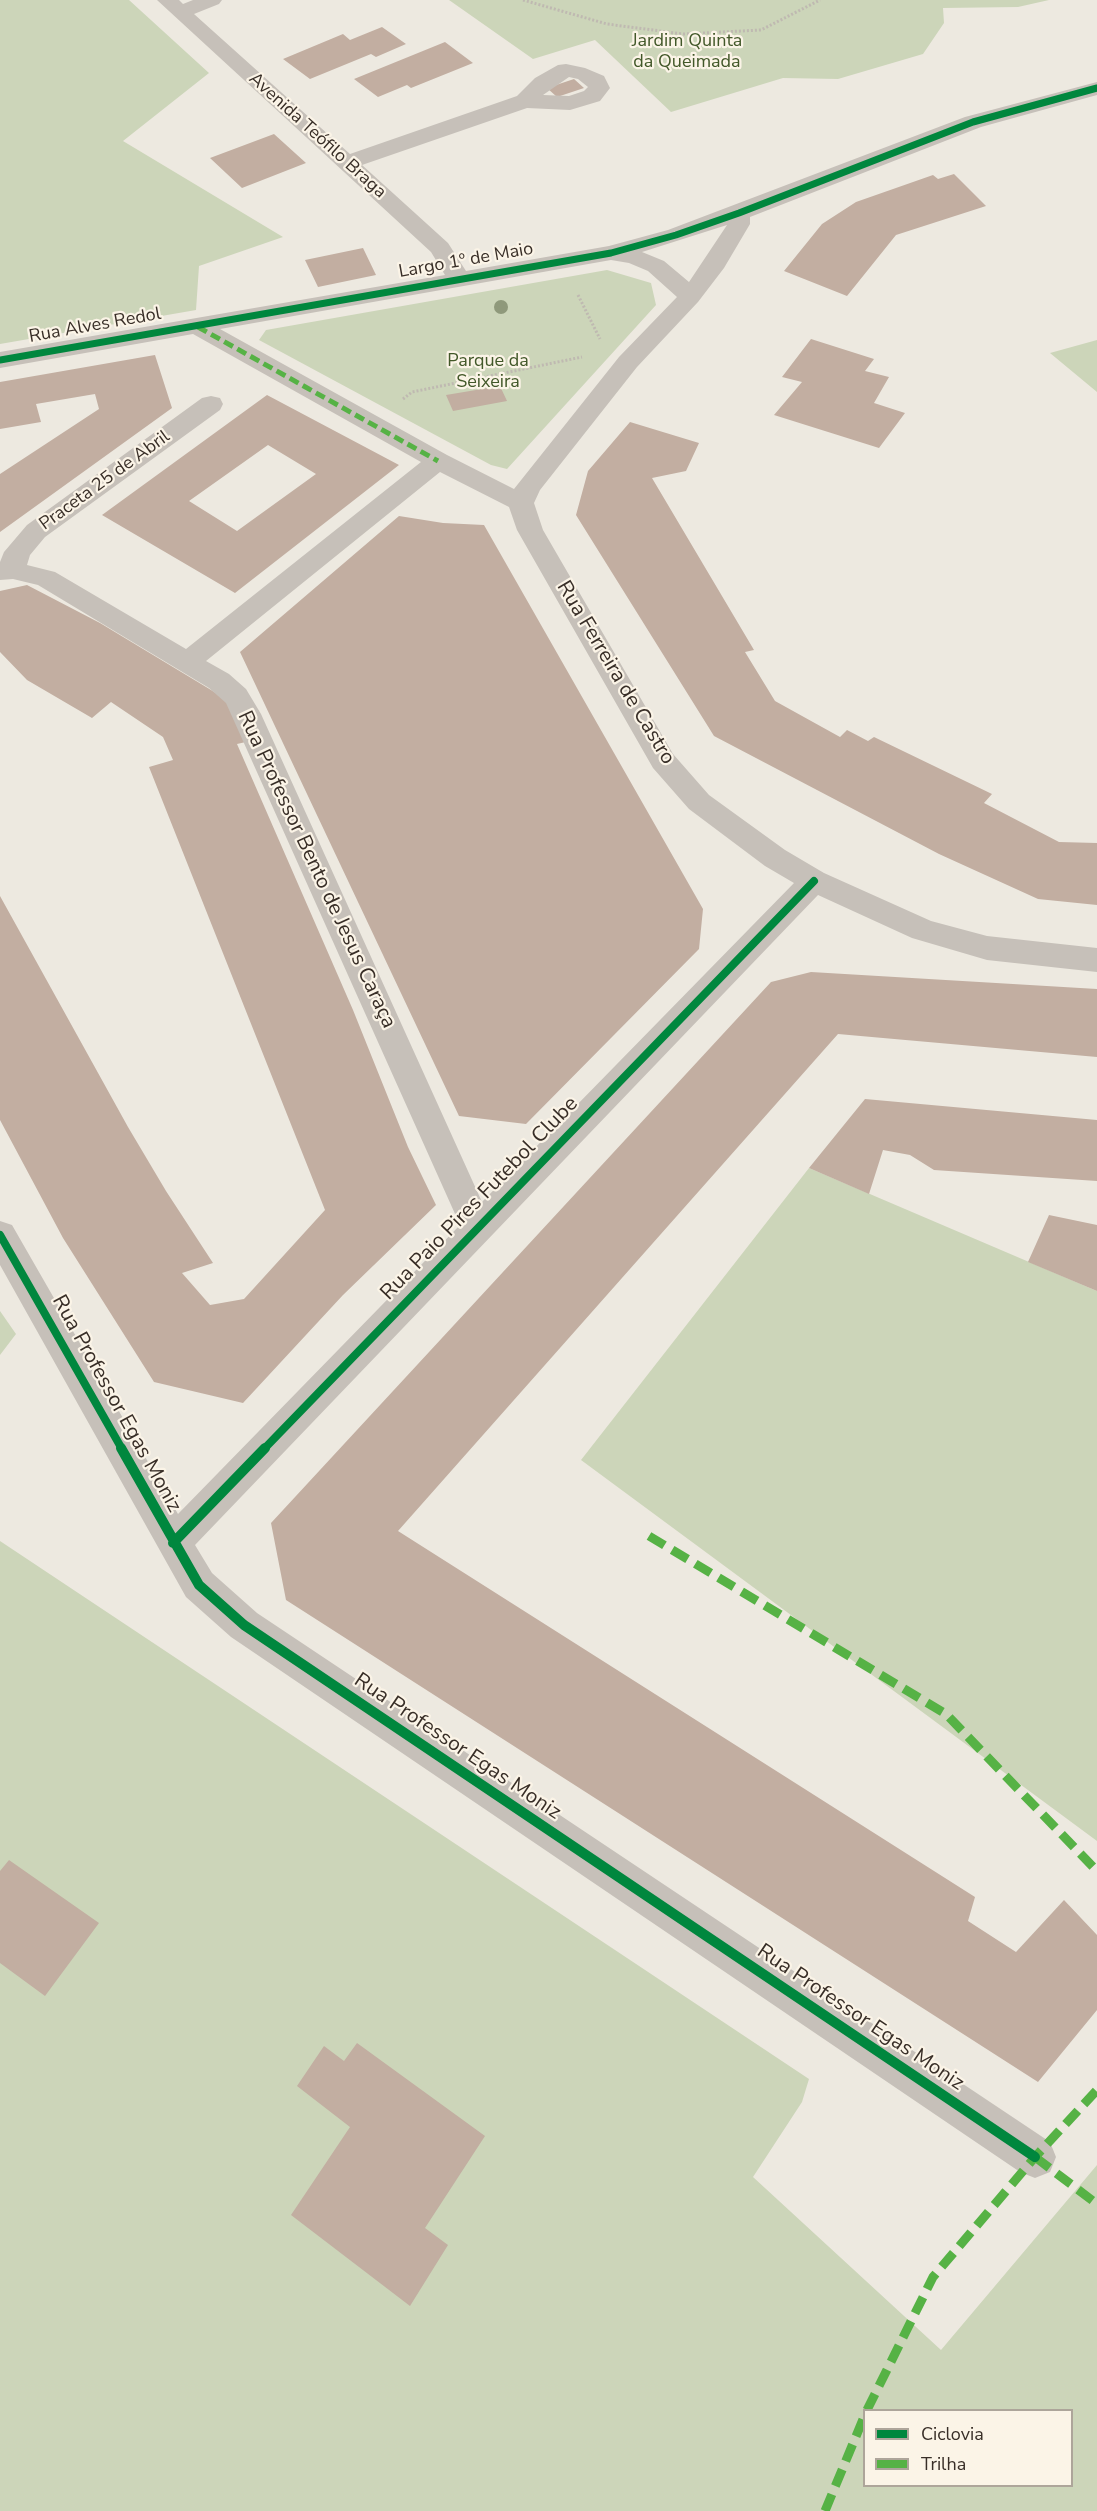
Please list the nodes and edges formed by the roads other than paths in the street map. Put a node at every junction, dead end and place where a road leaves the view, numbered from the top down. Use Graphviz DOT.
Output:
graph roads {
  1 [pos="212,0"];
  2 [pos="173,6"];
  3 [pos="1097,88"];
  4 [pos="525,101"];
  5 [pos="347,163"];
  6 [pos="739,213"];
  7 [pos="612,253"];
  8 [pos="459,279"];
  9 [pos="690,297"];
  10 [pos="195,325"];
  11 [pos="0,360"];
  12 [pos="211,404"];
  13 [pos="438,461"];
  14 [pos="521,503"];
  15 [pos="6,571"];
  16 [pos="187,662"];
  17 [pos="814,881"];
  18 [pos="1097,960"];
  19 [pos="477,1227"];
  20 [pos="0,1234"];
  21 [pos="173,1543"];
  22 [pos="1035,2157"];
  1 -- 2 [label="street"];
  2 -- 5 [label="street, Avenida Teófilo Braga"];
  3 -- 6 [label="street, Largo 1º de Maio"];
  4 -- 5 [label="street"];
  5 -- 8 [label="street, Avenida Teófilo Braga"];
  6 -- 7 [label="street, Largo 1º de Maio"];
  6 -- 9 [label="street"];
  7 -- 8 [label="street, Largo 1º de Maio"];
  7 -- 9 [label="street, Largo 1º de Maio"];
  8 -- 10 [label="street, Largo 1º de Maio"];
  9 -- 14 [label="street"];
  10 -- 11 [label="street, Rua Alves Redol"];
  10 -- 13 [label="street"];
  12 -- 15 [label="street, Praceta 25 de Abril"];
  13 -- 14 [label="street"];
  13 -- 16 [label="street"];
  14 -- 17 [label="street, Rua Ferreira de Castro"];
  15 -- 16 [label="street, Rua Professor Bento de Jesus Caraça"];
  16 -- 19 [label="street, Rua Professor Bento de Jesus Caraça"];
  17 -- 18 [label="street, Rua Ferreira de Castro"];
  17 -- 19 [label="street, Rua Paio Pires Futebol Clube"];
  19 -- 21 [label="street, Rua Paio Pires Futebol Clube"];
  20 -- 21 [label="street, Rua Professor Egas Moniz"];
  21 -- 22 [label="street, Rua Professor Egas Moniz"];
}
